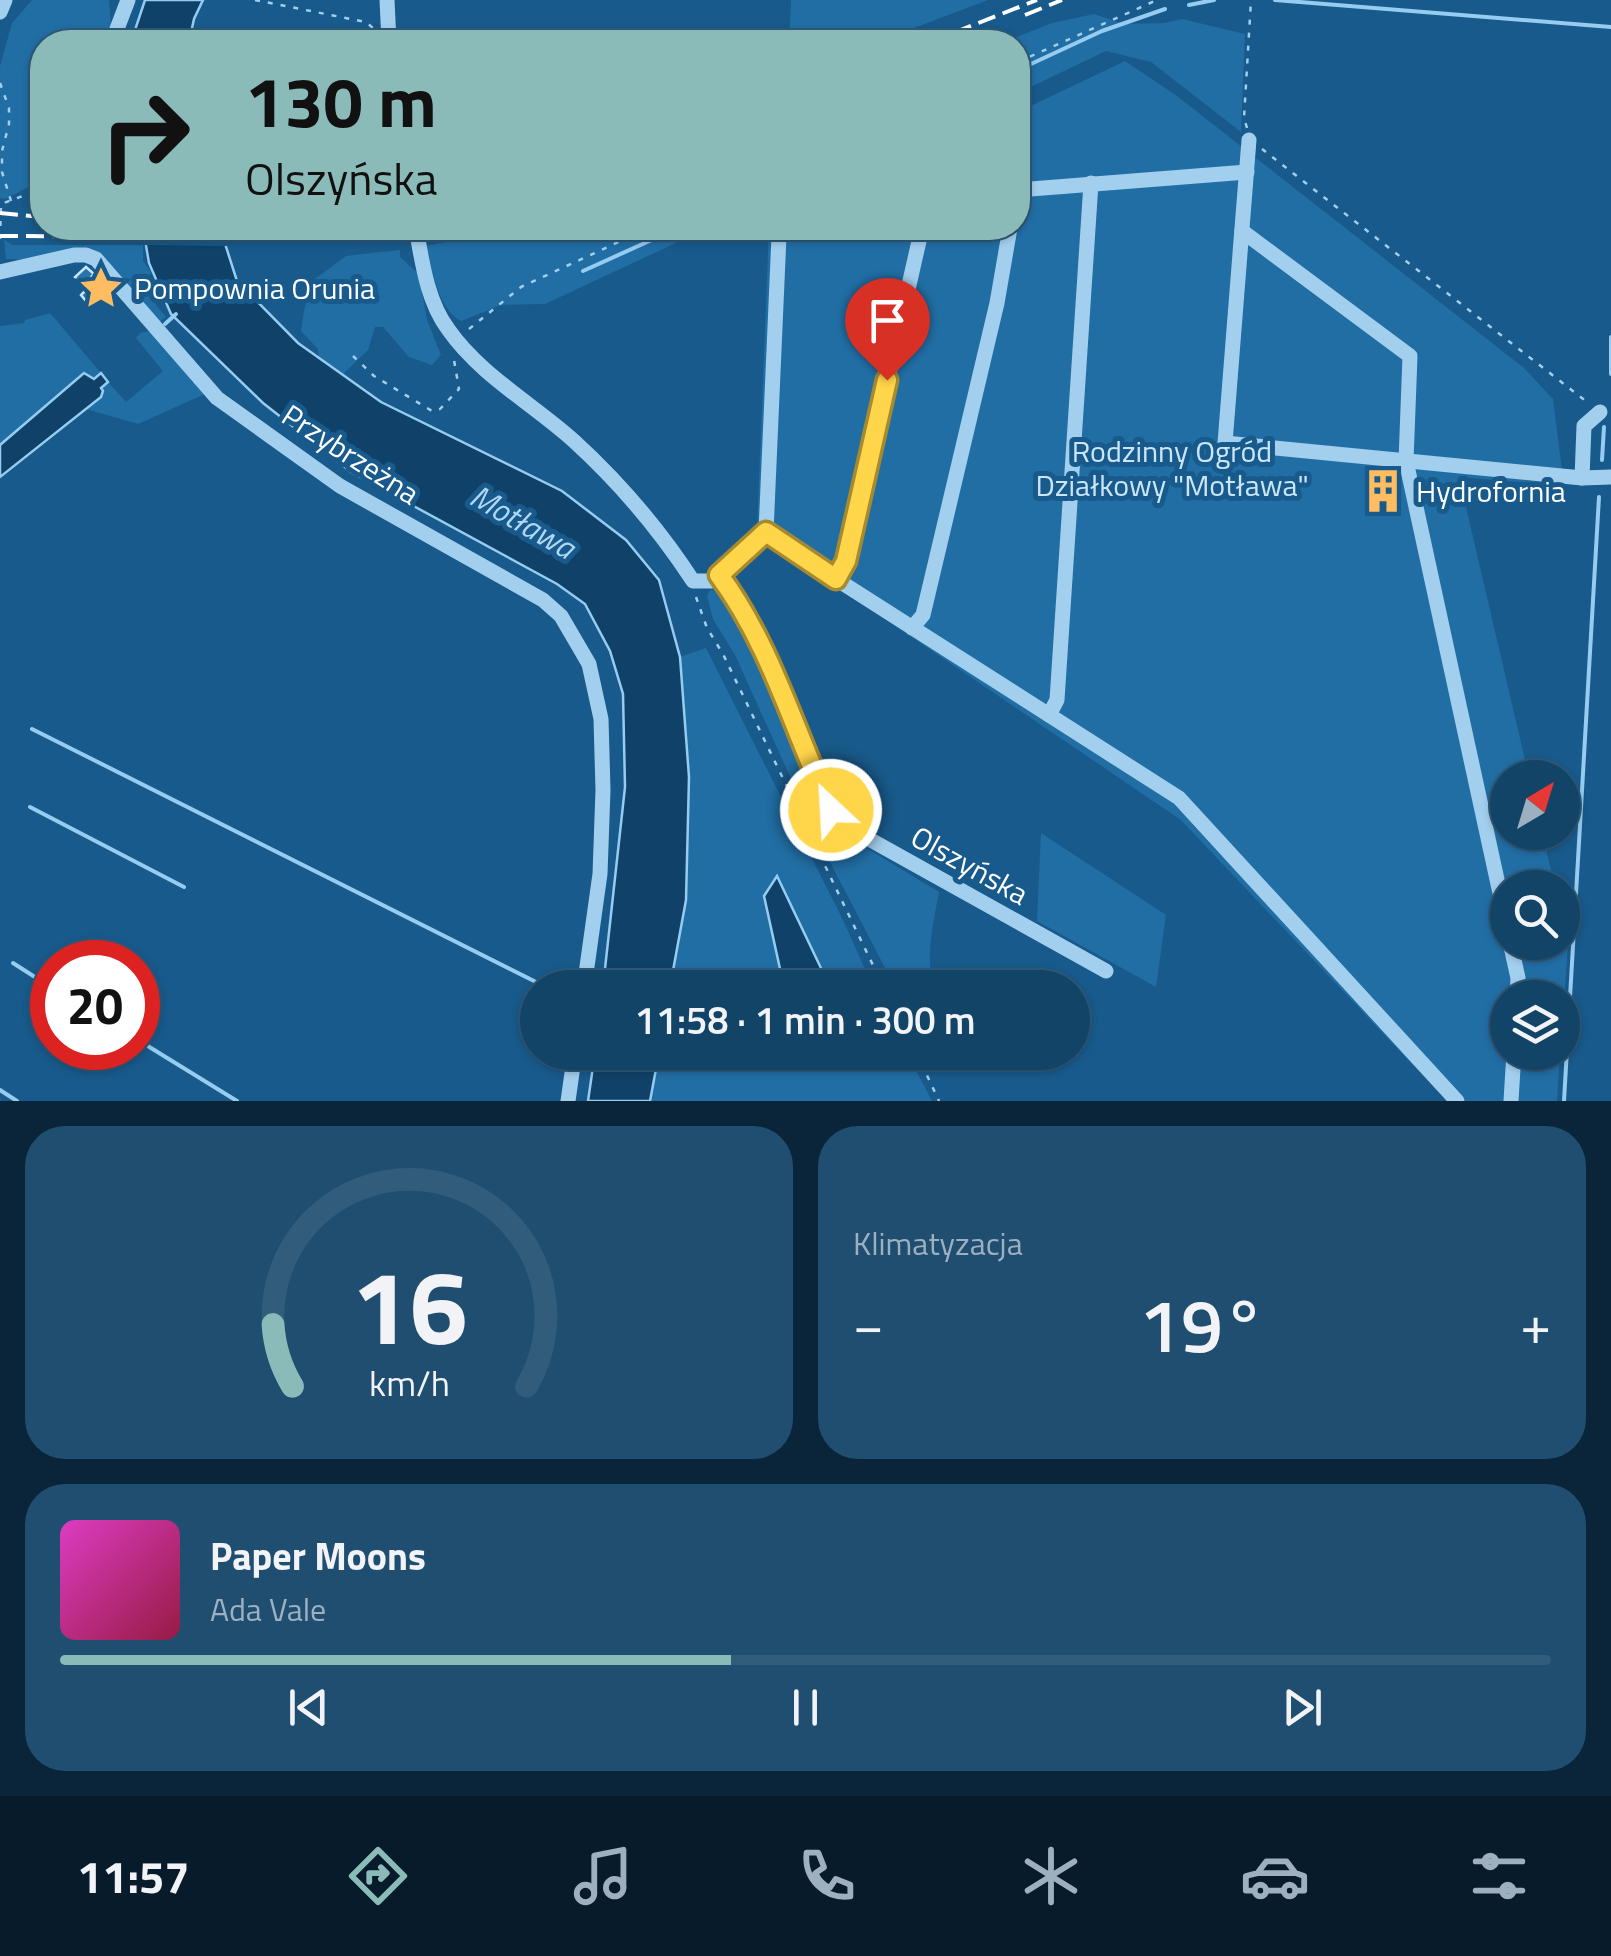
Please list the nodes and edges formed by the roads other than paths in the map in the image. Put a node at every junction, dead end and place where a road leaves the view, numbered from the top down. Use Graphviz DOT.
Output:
graph roads {
  1 [pos="5,0"];
  2 [pos="128,0"];
  3 [pos="386,0"];
  4 [pos="0,12"];
  5 [pos="117,30"];
  6 [pos="384,30"];
  7 [pos="1250,140"];
  8 [pos="1247,172"];
  9 [pos="1092,183"];
  10 [pos="1030,189"];
  11 [pos="1242,231"];
  12 [pos="419,240"];
  13 [pos="779,240"];
  14 [pos="919,240"];
  15 [pos="1008,240"];
  16 [pos="0,272"];
  17 [pos="1600,412"];
  18 [pos="1406,461"];
  19 [pos="1611,477"];
  20 [pos="1582,478"];
  21 [pos="765,534"];
  22 [pos="719,575"];
  23 [pos="836,579"];
  24 [pos="912,628"];
  25 [pos="1049,715"];
  26 [pos="1495,870"];
  27 [pos="587,970"];
  28 [pos="1106,971"];
  29 [pos="572,1070"];
  30 [pos="1513,1070"];
  31 [pos="568,1101"];
  32 [pos="1456,1101"];
  33 [pos="1511,1101"];
  1 -- 4 [label="street"];
  2 -- 5 [label="street"];
  3 -- 6 [label="street"];
  7 -- 8 [label="street"];
  8 -- 9 [label="street"];
  8 -- 11 [label="street"];
  9 -- 10 [label="street"];
  9 -- 25 [label="street"];
  11 -- 18 [label="street"];
  11 -- 18 [label="street"];
  12 -- 22 [label="street"];
  13 -- 21 [label="street"];
  14 -- 23 [label="street"];
  15 -- 24 [label="street"];
  16 -- 27 [label="street, Przybrzeżna"];
  17 -- 20 [label="street"];
  18 -- 20 [label="street"];
  18 -- 26 [label="street"];
  19 -- 20 [label="street"];
  21 -- 22 [label="street"];
  21 -- 23 [label="street"];
  22 -- 28 [label="street, Olszyńska"];
  23 -- 24 [label="street"];
  24 -- 25 [label="street"];
  25 -- 32 [label="street"];
  29 -- 31 [label="street"];
  30 -- 33 [label="street"];
}
